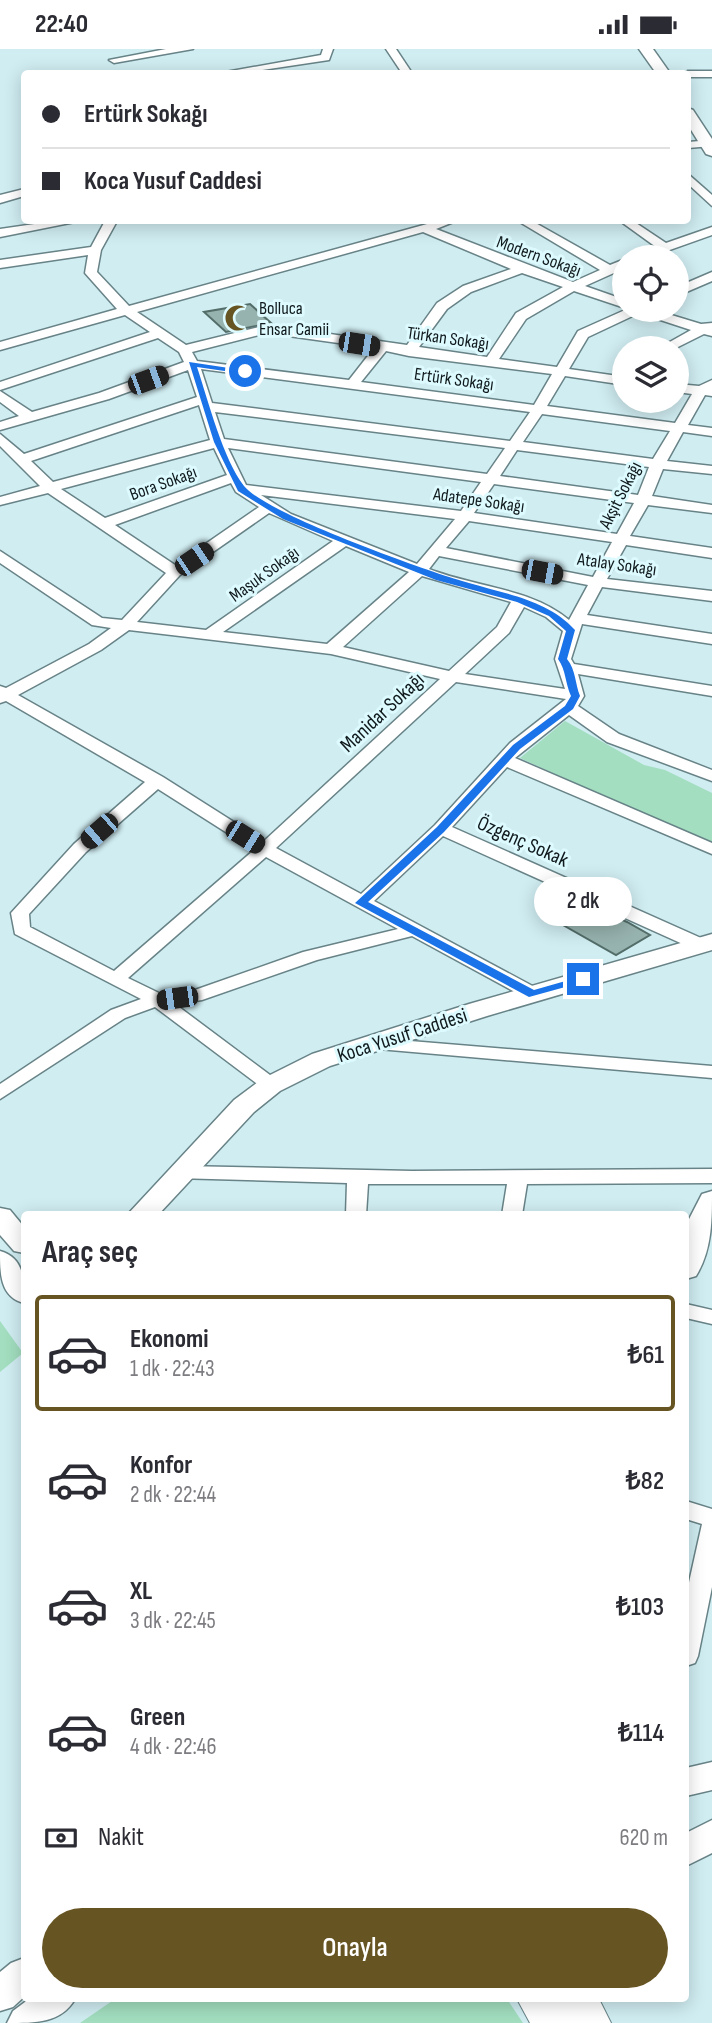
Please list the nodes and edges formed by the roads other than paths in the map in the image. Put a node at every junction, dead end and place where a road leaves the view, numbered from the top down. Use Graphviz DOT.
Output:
graph roads {
  1 [pos="188,49"];
  2 [pos="328,49"];
  3 [pos="391,49"];
  4 [pos="646,49"];
  5 [pos="115,54"];
  6 [pos="245,70"];
  7 [pos="405,70"];
  8 [pos="661,70"];
  9 [pos="691,74"];
  10 [pos="712,74"];
  11 [pos="691,118"];
  12 [pos="691,145"];
  13 [pos="710,146"];
  14 [pos="691,181"];
  15 [pos="21,194"];
  16 [pos="0,199"];
  17 [pos="712,202"];
  18 [pos="56,224"];
  19 [pos="109,224"];
  20 [pos="413,224"];
  21 [pos="439,224"];
  22 [pos="529,224"];
  23 [pos="630,224"];
  24 [pos="424,228"];
  25 [pos="712,231"];
  26 [pos="0,233"];
  27 [pos="661,245"];
  28 [pos="670,245"];
  29 [pos="95,250"];
  30 [pos="0,264"];
  31 [pos="612,268"];
  32 [pos="522,269"];
  33 [pos="608,269"];
  34 [pos="712,276"];
  35 [pos="572,287"];
  36 [pos="689,287"];
  37 [pos="612,300"];
  38 [pos="124,309"];
  39 [pos="612,321"];
  40 [pos="687,322"];
  41 [pos="709,328"];
  42 [pos="158,334"];
  43 [pos="689,337"];
  44 [pos="0,346"];
  45 [pos="381,348"];
  46 [pos="184,350"];
  47 [pos="409,352"];
  48 [pos="489,363"];
  49 [pos="192,364"];
  50 [pos="561,372"];
  51 [pos="612,378"];
  52 [pos="352,385"];
  53 [pos="0,386"];
  54 [pos="689,388"];
  55 [pos="708,389"];
  56 [pos="0,395"];
  57 [pos="206,403"];
  58 [pos="538,410"];
  59 [pos="29,417"];
  60 [pos="0,426"];
  61 [pos="679,429"];
  62 [pos="712,432"];
  63 [pos="0,438"];
  64 [pos="218,442"];
  65 [pos="512,447"];
  66 [pos="21,460"];
  67 [pos="657,464"];
  68 [pos="712,470"];
  69 [pos="491,479"];
  70 [pos="238,483"];
  71 [pos="49,487"];
  72 [pos="643,499"];
  73 [pos="0,501"];
  74 [pos="268,507"];
  75 [pos="712,509"];
  76 [pos="465,516"];
  77 [pos="103,524"];
  78 [pos="619,540"];
  79 [pos="343,541"];
  80 [pos="436,551"];
  81 [pos="712,553"];
  82 [pos="0,556"];
  83 [pos="420,570"];
  84 [pos="175,572"];
  85 [pos="595,582"];
  86 [pos="712,596"];
  87 [pos="520,600"];
  88 [pos="574,624"];
  89 [pos="125,626"];
  90 [pos="207,636"];
  91 [pos="712,639"];
  92 [pos="331,649"];
  93 [pos="569,668"];
  94 [pos="453,677"];
  95 [pos="712,691"];
  96 [pos="2,694"];
  97 [pos="572,702"];
  98 [pos="505,760"];
  99 [pos="712,776"];
  100 [pos="157,781"];
  101 [pos="441,829"];
  102 [pos="265,849"];
  103 [pos="712,849"];
  104 [pos="361,903"];
  105 [pos="415,930"];
  106 [pos="709,945"];
  107 [pos="116,979"];
  108 [pos="533,994"];
  109 [pos="159,1001"];
  110 [pos="374,1044"];
  111 [pos="712,1072"];
  112 [pos="271,1085"];
  113 [pos="0,1093"];
  114 [pos="182,1173"];
  115 [pos="517,1177"];
  116 [pos="712,1177"];
  117 [pos="358,1178"];
  118 [pos="712,1201"];
  119 [pos="145,1211"];
  120 [pos="356,1211"];
  121 [pos="513,1211"];
  122 [pos="0,1217"];
  123 [pos="21,1241"];
  124 [pos="689,1260"];
  125 [pos="0,1261"];
  126 [pos="21,1289"];
  127 [pos="689,1312"];
  128 [pos="712,1317"];
  129 [pos="689,1511"];
  130 [pos="712,1518"];
  131 [pos="712,1527"];
  132 [pos="689,1641"];
  133 [pos="712,1776"];
  134 [pos="689,1781"];
  135 [pos="712,1835"];
  136 [pos="689,1849"];
  137 [pos="21,1977"];
  138 [pos="0,1995"];
  139 [pos="52,2002"];
  140 [pos="540,2002"];
  141 [pos="578,2002"];
  142 [pos="26,2023"];
  143 [pos="554,2023"];
  144 [pos="589,2023"];
  1 -- 5 [label="street"];
  2 -- 6 [label="street"];
  3 -- 7 [label="street"];
  4 -- 8 [label="street"];
  9 -- 10 [label="street"];
  11 -- 13 [label="street"];
  12 -- 13 [label="street"];
  14 -- 17 [label="street"];
  15 -- 16 [label="street"];
  18 -- 26 [label="street"];
  19 -- 29 [label="street"];
  20 -- 24 [label="street, Modern Sokağı"];
  21 -- 24 [label="street"];
  22 -- 33 [label="street"];
  23 -- 27 [label="street"];
  24 -- 32 [label="street, Modern Sokağı"];
  24 -- 38 [label="street"];
  25 -- 28 [label="street"];
  29 -- 30 [label="street"];
  29 -- 38 [label="street"];
  31 -- 33 [label="street"];
  32 -- 35 [label="street, Modern Sokağı"];
  32 -- 47 [label="street"];
  33 -- 35 [label="street"];
  34 -- 36 [label="street"];
  35 -- 37 [label="street, Modern Sokağı"];
  35 -- 48 [label="street"];
  38 -- 42 [label="street"];
  38 -- 44 [label="street"];
  39 -- 50 [label="street"];
  40 -- 41 [label="street"];
  41 -- 43 [label="street"];
  42 -- 46 [label="street"];
  42 -- 53 [label="street"];
  45 -- 46 [label="street, Türkan Sokağı"];
  45 -- 47 [label="street, Türkan Sokağı"];
  45 -- 52 [label="street"];
  46 -- 49 [label="street"];
  47 -- 48 [label="street, Türkan Sokağı"];
  48 -- 50 [label="street, Türkan Sokağı"];
  49 -- 52 [label="street, Ertürk Sokağı"];
  49 -- 57 [label="street"];
  49 -- 59 [label="street"];
  50 -- 51 [label="street, Türkan Sokağı"];
  50 -- 58 [label="street"];
  52 -- 58 [label="street, Ertürk Sokağı"];
  54 -- 55 [label="street"];
  55 -- 61 [label="street, Akşit Sokağı"];
  56 -- 59 [label="street"];
  57 -- 64 [label="street"];
  57 -- 65 [label="street"];
  57 -- 66 [label="street"];
  58 -- 61 [label="street, Ertürk Sokağı"];
  58 -- 65 [label="street"];
  59 -- 60 [label="street"];
  61 -- 62 [label="street, Ertürk Sokağı"];
  61 -- 67 [label="street, Akşit Sokağı"];
  63 -- 66 [label="street"];
  64 -- 69 [label="street"];
  64 -- 70 [label="street"];
  64 -- 71 [label="street"];
  65 -- 67 [label="street"];
  65 -- 69 [label="street"];
  66 -- 71 [label="street"];
  67 -- 68 [label="street"];
  67 -- 72 [label="street, Akşit Sokağı"];
  69 -- 72 [label="street"];
  69 -- 76 [label="street"];
  70 -- 74 [label="street"];
  70 -- 76 [label="street, Adatepe Sokağı"];
  70 -- 77 [label="street, Bora Sokağı"];
  71 -- 73 [label="street"];
  71 -- 77 [label="street"];
  72 -- 75 [label="street"];
  72 -- 78 [label="street, Akşit Sokağı"];
  74 -- 79 [label="street"];
  74 -- 84 [label="street"];
  76 -- 78 [label="street, Adatepe Sokağı"];
  76 -- 80 [label="street"];
  77 -- 84 [label="street"];
  78 -- 81 [label="street, Adatepe Sokağı"];
  78 -- 85 [label="street, Akşit Sokağı"];
  79 -- 83 [label="street"];
  79 -- 90 [label="street, Maşuk Sokağı"];
  80 -- 83 [label="street"];
  80 -- 85 [label="street, Atalay Sokağı"];
  82 -- 89 [label="street"];
  83 -- 87 [label="street"];
  83 -- 92 [label="street"];
  84 -- 89 [label="street"];
  85 -- 86 [label="street, Atalay Sokağı"];
  85 -- 88 [label="street, Akşit Sokağı"];
  87 -- 88 [label="street"];
  87 -- 94 [label="street, Manidar Sokağı"];
  88 -- 91 [label="street"];
  88 -- 93 [label="street, Akşit Sokağı"];
  89 -- 90 [label="street"];
  89 -- 96 [label="street"];
  90 -- 92 [label="street"];
  92 -- 94 [label="street"];
  93 -- 95 [label="street"];
  93 -- 97 [label="street, Akşit Sokağı"];
  94 -- 97 [label="street"];
  94 -- 102 [label="street, Manidar Sokağı"];
  96 -- 100 [label="street"];
  97 -- 98 [label="street"];
  97 -- 99 [label="street"];
  98 -- 101 [label="street"];
  98 -- 103 [label="street"];
  100 -- 102 [label="street"];
  100 -- 107 [label="street"];
  101 -- 104 [label="street"];
  101 -- 106 [label="street, Özgenç Sokak"];
  102 -- 104 [label="street"];
  102 -- 107 [label="street, Manidar Sokağı"];
  104 -- 105 [label="street"];
  105 -- 108 [label="street"];
  105 -- 109 [label="street"];
  106 -- 108 [label="street, Koca Yusuf Caddesi"];
  107 -- 109 [label="street"];
  108 -- 110 [label="street, Koca Yusuf Caddesi"];
  109 -- 112 [label="street"];
  109 -- 113 [label="street"];
  110 -- 111 [label="street"];
  110 -- 112 [label="street, Koca Yusuf Caddesi"];
  112 -- 114 [label="street, Koca Yusuf Caddesi"];
  114 -- 117 [label="street"];
  114 -- 119 [label="street, Koca Yusuf Caddesi"];
  115 -- 116 [label="street"];
  115 -- 117 [label="street"];
  115 -- 121 [label="street"];
  117 -- 120 [label="street"];
  118 -- 124 [label="street"];
  122 -- 123 [label="street"];
  125 -- 126 [label="street"];
  127 -- 128 [label="street"];
  129 -- 130 [label="street"];
  131 -- 132 [label="street"];
  133 -- 134 [label="street"];
  135 -- 136 [label="street"];
  137 -- 138 [label="street"];
  139 -- 142 [label="street"];
  140 -- 143 [label="main road"];
  141 -- 144 [label="main road"];
}
